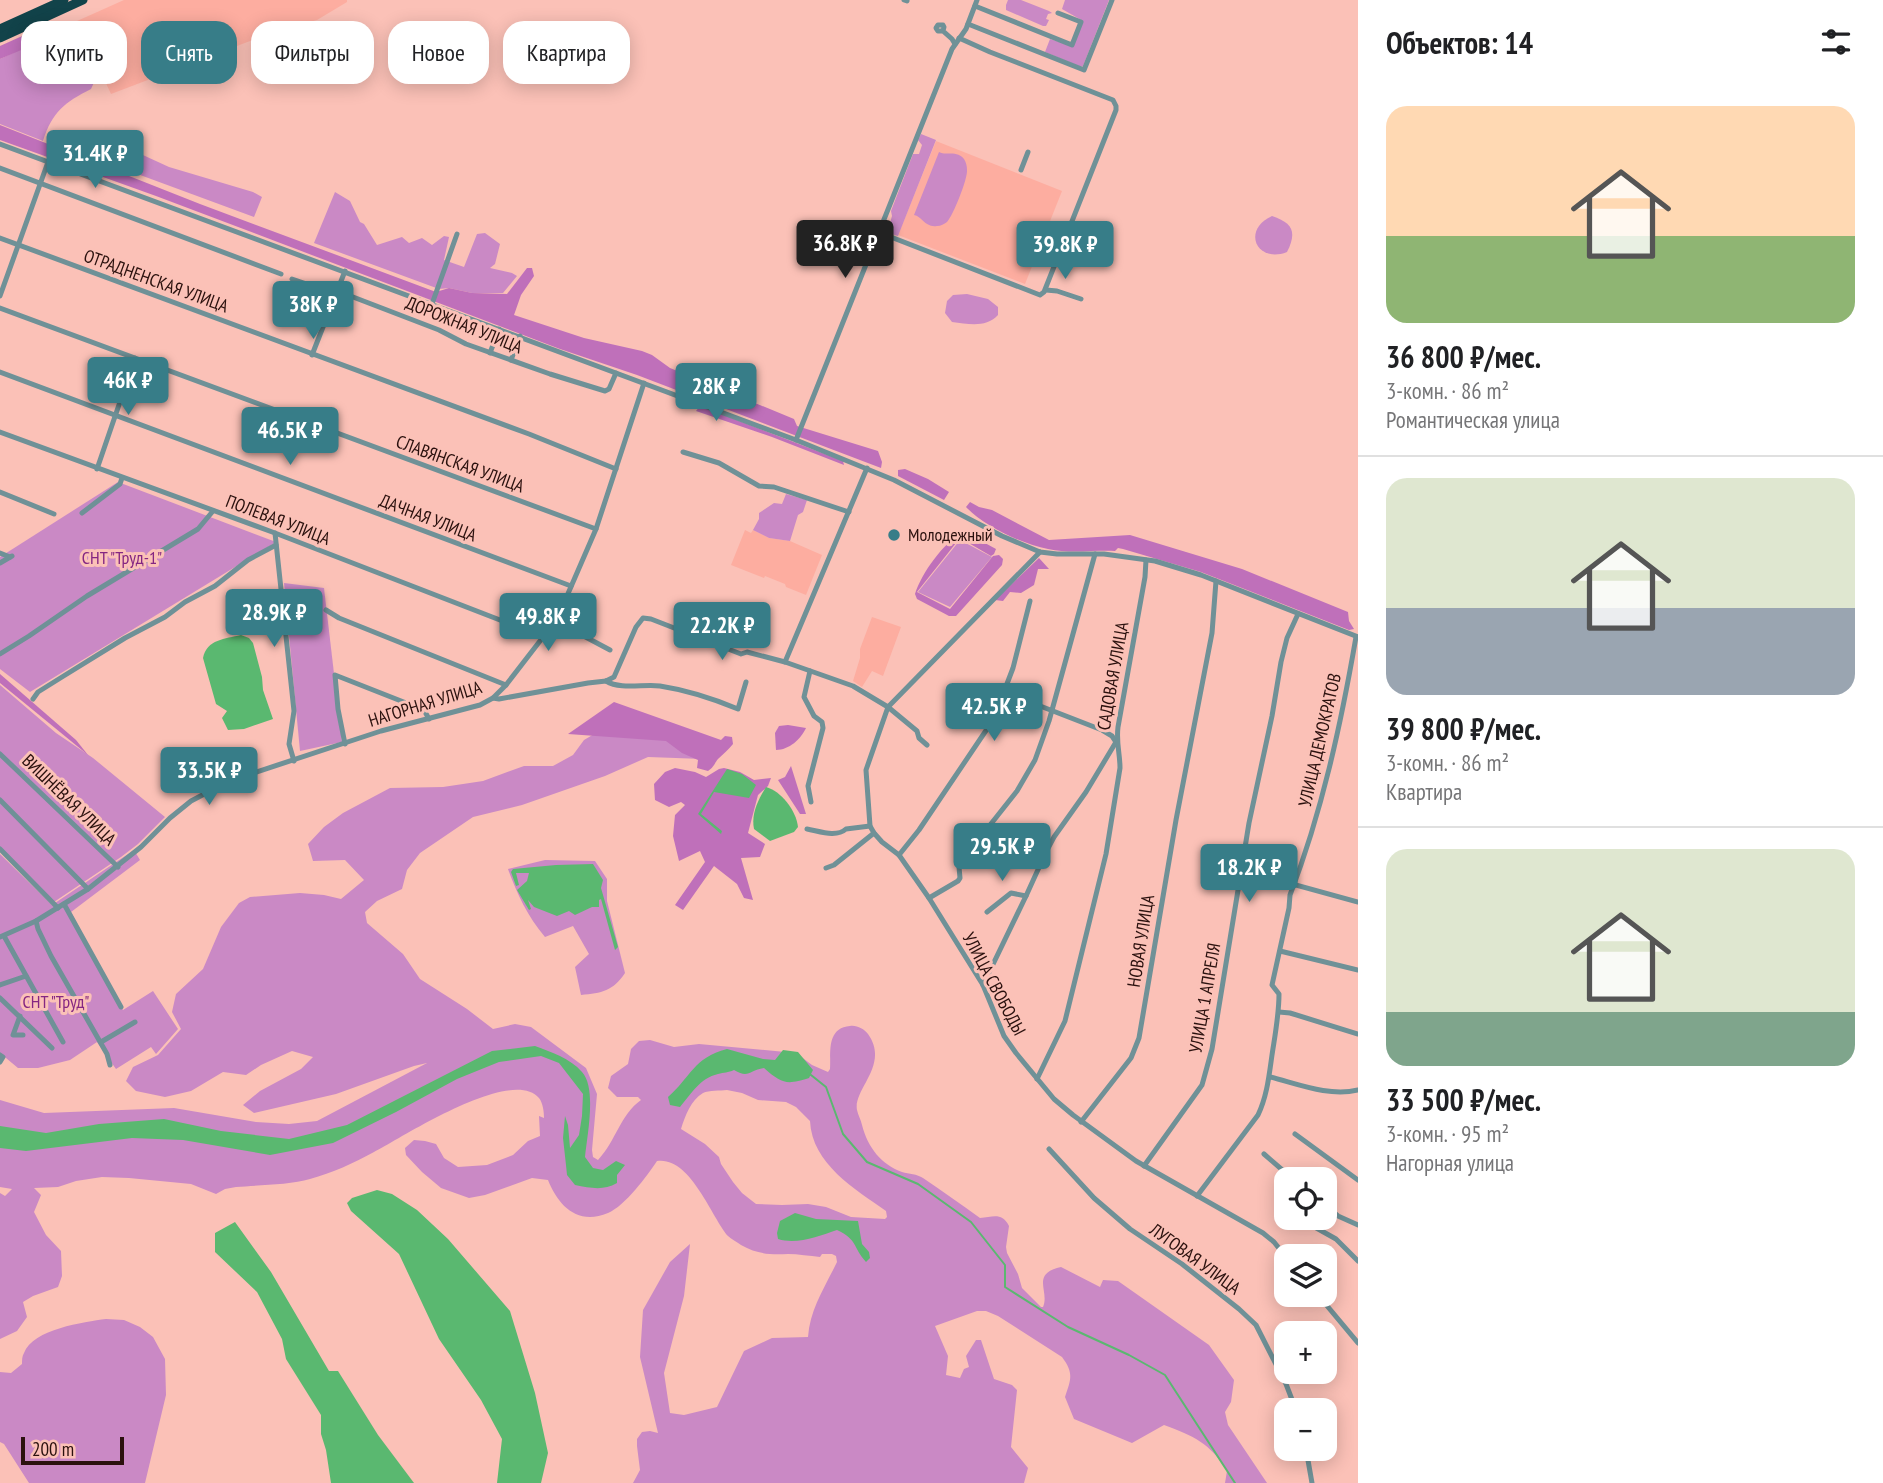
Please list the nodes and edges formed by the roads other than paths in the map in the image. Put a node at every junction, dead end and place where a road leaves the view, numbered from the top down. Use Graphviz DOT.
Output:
graph roads {
  1 [pos="64,0"];
  2 [pos="83,0"];
  3 [pos="1112,0"];
  4 [pos="976,3"];
  5 [pos="1058,13"];
  6 [pos="968,24"];
  7 [pos="0,29"];
  8 [pos="943,31"];
  9 [pos="960,37"];
  10 [pos="0,38"];
  11 [pos="955,44"];
  12 [pos="0,144"];
  13 [pos="1028,152"];
  14 [pos="48,162"];
  15 [pos="0,168"];
  16 [pos="1021,170"];
  17 [pos="39,183"];
  18 [pos="878,232"];
  19 [pos="457,234"];
  20 [pos="0,238"];
  21 [pos="18,245"];
  22 [pos="345,271"];
  23 [pos="281,274"];
  24 [pos="292,279"];
  25 [pos="1045,290"];
  26 [pos="337,293"];
  27 [pos="0,296"];
  28 [pos="1081,299"];
  29 [pos="432,304"];
  30 [pos="0,308"];
  31 [pos="499,329"];
  32 [pos="520,337"];
  33 [pos="490,353"];
  34 [pos="312,355"];
  35 [pos="135,358"];
  36 [pos="511,360"];
  37 [pos="0,372"];
  38 [pos="616,373"];
  39 [pos="644,383"];
  40 [pos="116,415"];
  41 [pos="0,432"];
  42 [pos="796,440"];
  43 [pos="684,452"];
  44 [pos="97,468"];
  45 [pos="616,468"];
  46 [pos="867,468"];
  47 [pos="122,478"];
  48 [pos="0,492"];
  49 [pos="213,511"];
  50 [pos="849,512"];
  51 [pos="82,513"];
  52 [pos="54,514"];
  53 [pos="596,529"];
  54 [pos="275,533"];
  55 [pos="276,545"];
  56 [pos="1040,552"];
  57 [pos="0,553"];
  58 [pos="1095,554"];
  59 [pos="1146,560"];
  60 [pos="0,563"];
  61 [pos="1216,582"];
  62 [pos="571,586"];
  63 [pos="1030,601"];
  64 [pos="326,610"];
  65 [pos="1298,614"];
  66 [pos="557,619"];
  67 [pos="544,637"];
  68 [pos="1357,637"];
  69 [pos="610,650"];
  70 [pos="0,654"];
  71 [pos="785,662"];
  72 [pos="810,671"];
  73 [pos="606,681"];
  74 [pos="746,682"];
  75 [pos="506,685"];
  76 [pos="1004,692"];
  77 [pos="492,698"];
  78 [pos="33,699"];
  79 [pos="888,707"];
  80 [pos="1052,710"];
  81 [pos="429,719"];
  82 [pos="1116,742"];
  83 [pos="345,744"];
  84 [pos="927,745"];
  85 [pos="0,754"];
  86 [pos="294,761"];
  87 [pos="0,800"];
  88 [pos="811,802"];
  89 [pos="870,826"];
  90 [pos="807,829"];
  91 [pos="874,834"];
  92 [pos="0,849"];
  93 [pos="899,855"];
  94 [pos="118,867"];
  95 [pos="826,868"];
  96 [pos="1241,870"];
  97 [pos="1294,884"];
  98 [pos="89,889"];
  99 [pos="1026,896"];
  100 [pos="929,898"];
  101 [pos="1358,901"];
  102 [pos="61,906"];
  103 [pos="988,912"];
  104 [pos="36,921"];
  105 [pos="2,936"];
  106 [pos="10,948"];
  107 [pos="1280,950"];
  108 [pos="0,951"];
  109 [pos="1358,970"];
  110 [pos="26,976"];
  111 [pos="0,985"];
  112 [pos="983,985"];
  113 [pos="1,999"];
  114 [pos="121,1007"];
  115 [pos="1279,1012"];
  116 [pos="20,1016"];
  117 [pos="135,1022"];
  118 [pos="1358,1034"];
  119 [pos="23,1035"];
  120 [pos="63,1042"];
  121 [pos="101,1042"];
  122 [pos="52,1048"];
  123 [pos="0,1055"];
  124 [pos="0,1062"];
  125 [pos="110,1065"];
  126 [pos="1270,1077"];
  127 [pos="1037,1079"];
  128 [pos="1356,1091"];
  129 [pos="1081,1122"];
  130 [pos="1294,1134"];
  131 [pos="1049,1149"];
  132 [pos="1264,1154"];
  133 [pos="1144,1166"];
  134 [pos="1279,1167"];
  135 [pos="1358,1180"];
  136 [pos="1197,1196"];
  137 [pos="1337,1215"];
  138 [pos="1358,1225"];
  139 [pos="1320,1230"];
  140 [pos="1276,1244"];
  141 [pos="1358,1261"];
  142 [pos="1328,1307"];
  143 [pos="1358,1343"];
  144 [pos="1291,1398"];
  145 [pos="1308,1461"];
  146 [pos="1312,1483"];
  1 -- 7 [label="highway"];
  2 -- 10 [label="highway"];
  3 -- 6 [label="street"];
  4 -- 5 [label="street"];
  4 -- 6 [label="street"];
  6 -- 9 [label="street"];
  8 -- 11 [label="street"];
  9 -- 11 [label="street"];
  9 -- 25 [label="street"];
  11 -- 18 [label="street"];
  12 -- 14 [label="street"];
  13 -- 16 [label="street"];
  14 -- 17 [label="street"];
  14 -- 22 [label="street"];
  15 -- 17 [label="street"];
  17 -- 21 [label="street"];
  17 -- 23 [label="street"];
  18 -- 25 [label="street"];
  18 -- 42 [label="street"];
  19 -- 29 [label="street"];
  20 -- 21 [label="street, ОТРАДНЕНСКАЯ УЛИЦА"];
  21 -- 27 [label="street"];
  21 -- 34 [label="street, ОТРАДНЕНСКАЯ УЛИЦА"];
  22 -- 26 [label="street"];
  22 -- 29 [label="street"];
  24 -- 26 [label="street, ДОРОЖНАЯ УЛИЦА"];
  25 -- 28 [label="street"];
  26 -- 33 [label="street, ДОРОЖНАЯ УЛИЦА"];
  26 -- 34 [label="street"];
  29 -- 31 [label="street"];
  30 -- 35 [label="street, СЛАВЯНСКАЯ УЛИЦА"];
  31 -- 32 [label="street"];
  31 -- 33 [label="street"];
  32 -- 36 [label="street"];
  32 -- 38 [label="street"];
  33 -- 36 [label="street, ДОРОЖНАЯ УЛИЦА"];
  34 -- 45 [label="street, ОТРАДНЕНСКАЯ УЛИЦА"];
  35 -- 40 [label="street"];
  35 -- 53 [label="street, СЛАВЯНСКАЯ УЛИЦА"];
  36 -- 38 [label="street, ДОРОЖНАЯ УЛИЦА"];
  37 -- 40 [label="street, ДАЧНАЯ УЛИЦА"];
  38 -- 39 [label="street"];
  39 -- 42 [label="street"];
  39 -- 45 [label="street, НАГОРНАЯ УЛИЦА"];
  40 -- 44 [label="street"];
  40 -- 62 [label="street, ДАЧНАЯ УЛИЦА"];
  41 -- 44 [label="street, ПОЛЕВАЯ УЛИЦА"];
  42 -- 46 [label="street"];
  43 -- 50 [label="street"];
  44 -- 47 [label="street, ПОЛЕВАЯ УЛИЦА"];
  45 -- 53 [label="street, НАГОРНАЯ УЛИЦА"];
  46 -- 50 [label="street"];
  46 -- 56 [label="street"];
  47 -- 49 [label="street, ПОЛЕВАЯ УЛИЦА"];
  47 -- 51 [label="street"];
  48 -- 52 [label="street"];
  49 -- 54 [label="street, ПОЛЕВАЯ УЛИЦА"];
  49 -- 70 [label="street"];
  50 -- 71 [label="street"];
  53 -- 62 [label="street, НАГОРНАЯ УЛИЦА"];
  54 -- 55 [label="street"];
  54 -- 67 [label="street, ПОЛЕВАЯ УЛИЦА"];
  55 -- 78 [label="street"];
  55 -- 86 [label="street"];
  56 -- 58 [label="street"];
  56 -- 79 [label="street"];
  57 -- 60 [label="street"];
  58 -- 59 [label="street"];
  58 -- 80 [label="street"];
  59 -- 61 [label="street"];
  59 -- 82 [label="street, САДОВАЯ УЛИЦА"];
  61 -- 65 [label="street"];
  61 -- 129 [label="street, НОВАЯ УЛИЦА"];
  62 -- 66 [label="street, НАГОРНАЯ УЛИЦА"];
  63 -- 76 [label="street"];
  64 -- 75 [label="street"];
  65 -- 68 [label="street"];
  65 -- 96 [label="street, УЛИЦА 1 АПРЕЛЯ"];
  66 -- 67 [label="street, НАГОРНАЯ УЛИЦА"];
  66 -- 69 [label="street"];
  67 -- 75 [label="street, НАГОРНАЯ УЛИЦА"];
  68 -- 97 [label="street, УЛИЦА ДЕМОКРАТОВ"];
  71 -- 72 [label="street"];
  71 -- 73 [label="street"];
  72 -- 79 [label="street"];
  72 -- 88 [label="street"];
  73 -- 74 [label="street"];
  73 -- 77 [label="street"];
  75 -- 77 [label="street, НАГОРНАЯ УЛИЦА"];
  76 -- 80 [label="street"];
  76 -- 93 [label="street"];
  77 -- 81 [label="street, НАГОРНАЯ УЛИЦА"];
  79 -- 84 [label="street"];
  79 -- 89 [label="street"];
  80 -- 82 [label="street"];
  80 -- 100 [label="street"];
  81 -- 83 [label="street, НАГОРНАЯ УЛИЦА"];
  81 -- 83 [label="street"];
  82 -- 99 [label="street"];
  82 -- 127 [label="street, САДОВАЯ УЛИЦА"];
  83 -- 86 [label="street, НАГОРНАЯ УЛИЦА"];
  85 -- 94 [label="street, ВИШНЁВАЯ УЛИЦА"];
  86 -- 94 [label="street, НАГОРНАЯ УЛИЦА"];
  87 -- 98 [label="street"];
  89 -- 90 [label="street"];
  89 -- 91 [label="street"];
  91 -- 93 [label="street, УЛИЦА СВОБОДЫ"];
  91 -- 95 [label="street"];
  92 -- 102 [label="street"];
  93 -- 100 [label="street, УЛИЦА СВОБОДЫ"];
  94 -- 98 [label="street, НАГОРНАЯ УЛИЦА"];
  96 -- 97 [label="street"];
  96 -- 133 [label="street, УЛИЦА 1 АПРЕЛЯ"];
  97 -- 101 [label="street"];
  97 -- 107 [label="street, УЛИЦА ДЕМОКРАТОВ"];
  98 -- 102 [label="street, НАГОРНАЯ УЛИЦА"];
  99 -- 103 [label="street"];
  99 -- 112 [label="street"];
  100 -- 112 [label="street, УЛИЦА СВОБОДЫ"];
  102 -- 104 [label="street, НАГОРНАЯ УЛИЦА"];
  102 -- 114 [label="street"];
  104 -- 105 [label="street, НАГОРНАЯ УЛИЦА"];
  104 -- 121 [label="street"];
  105 -- 106 [label="street"];
  106 -- 108 [label="street"];
  106 -- 110 [label="street"];
  107 -- 109 [label="street"];
  107 -- 115 [label="street, УЛИЦА ДЕМОКРАТОВ"];
  110 -- 111 [label="street"];
  110 -- 120 [label="street"];
  112 -- 127 [label="street, УЛИЦА СВОБОДЫ"];
  113 -- 116 [label="street"];
  115 -- 118 [label="street"];
  115 -- 126 [label="street, УЛИЦА ДЕМОКРАТОВ"];
  116 -- 119 [label="street"];
  116 -- 122 [label="street"];
  117 -- 121 [label="street"];
  121 -- 125 [label="street"];
  123 -- 124 [label="street"];
  126 -- 128 [label="street"];
  126 -- 136 [label="street, УЛИЦА ДЕМОКРАТОВ"];
  127 -- 129 [label="street, УЛИЦА СВОБОДЫ"];
  129 -- 133 [label="street, УЛИЦА СВОБОДЫ"];
  130 -- 135 [label="street"];
  131 -- 144 [label="street, ЛУГОВАЯ УЛИЦА"];
  132 -- 134 [label="street"];
  133 -- 136 [label="street, УЛИЦА СВОБОДЫ"];
  136 -- 140 [label="street, УЛИЦА СВОБОДЫ"];
  137 -- 138 [label="street"];
  139 -- 141 [label="street"];
  142 -- 143 [label="street"];
  145 -- 146 [label="street"];
}
